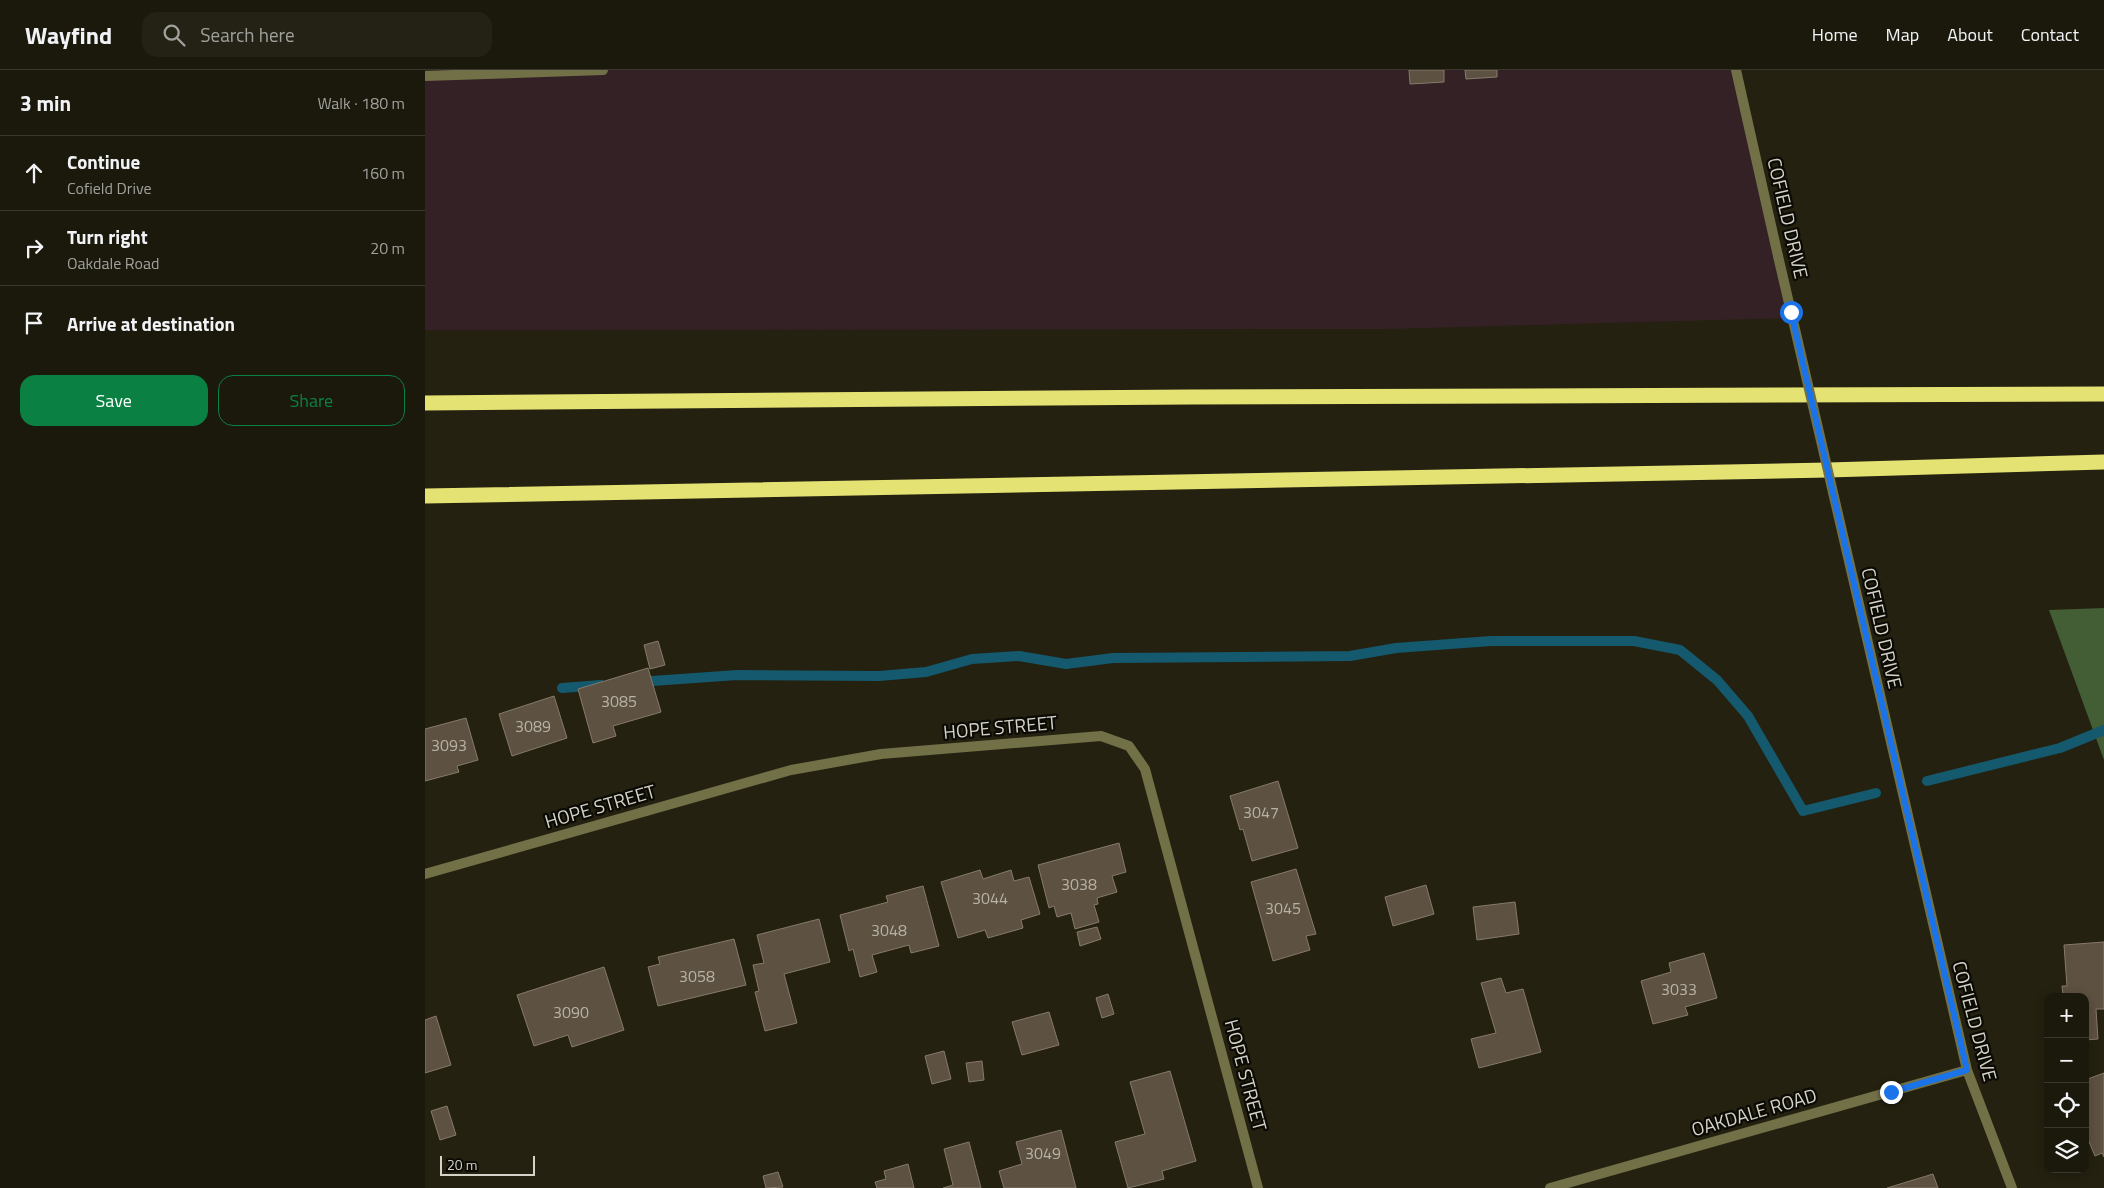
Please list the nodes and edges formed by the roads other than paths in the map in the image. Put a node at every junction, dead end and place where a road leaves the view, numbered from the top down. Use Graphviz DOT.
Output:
graph roads {
  1 [pos="603,70"];
  2 [pos="1735,70"];
  3 [pos="425,76"];
  4 [pos="2104,394"];
  5 [pos="425,403"];
  6 [pos="2104,462"];
  7 [pos="425,496"];
  8 [pos="425,874"];
  9 [pos="1967,1070"];
  10 [pos="1258,1188"];
  11 [pos="1550,1188"];
  12 [pos="2012,1188"];
  1 -- 3 [label="street"];
  2 -- 9 [label="street, COFIELD DRIVE, bridge"];
  4 -- 5 [label="highway"];
  6 -- 7 [label="highway"];
  8 -- 10 [label="street, HOPE STREET"];
  9 -- 11 [label="street, OAKDALE ROAD"];
  9 -- 12 [label="street, COFIELD DRIVE"];
}
